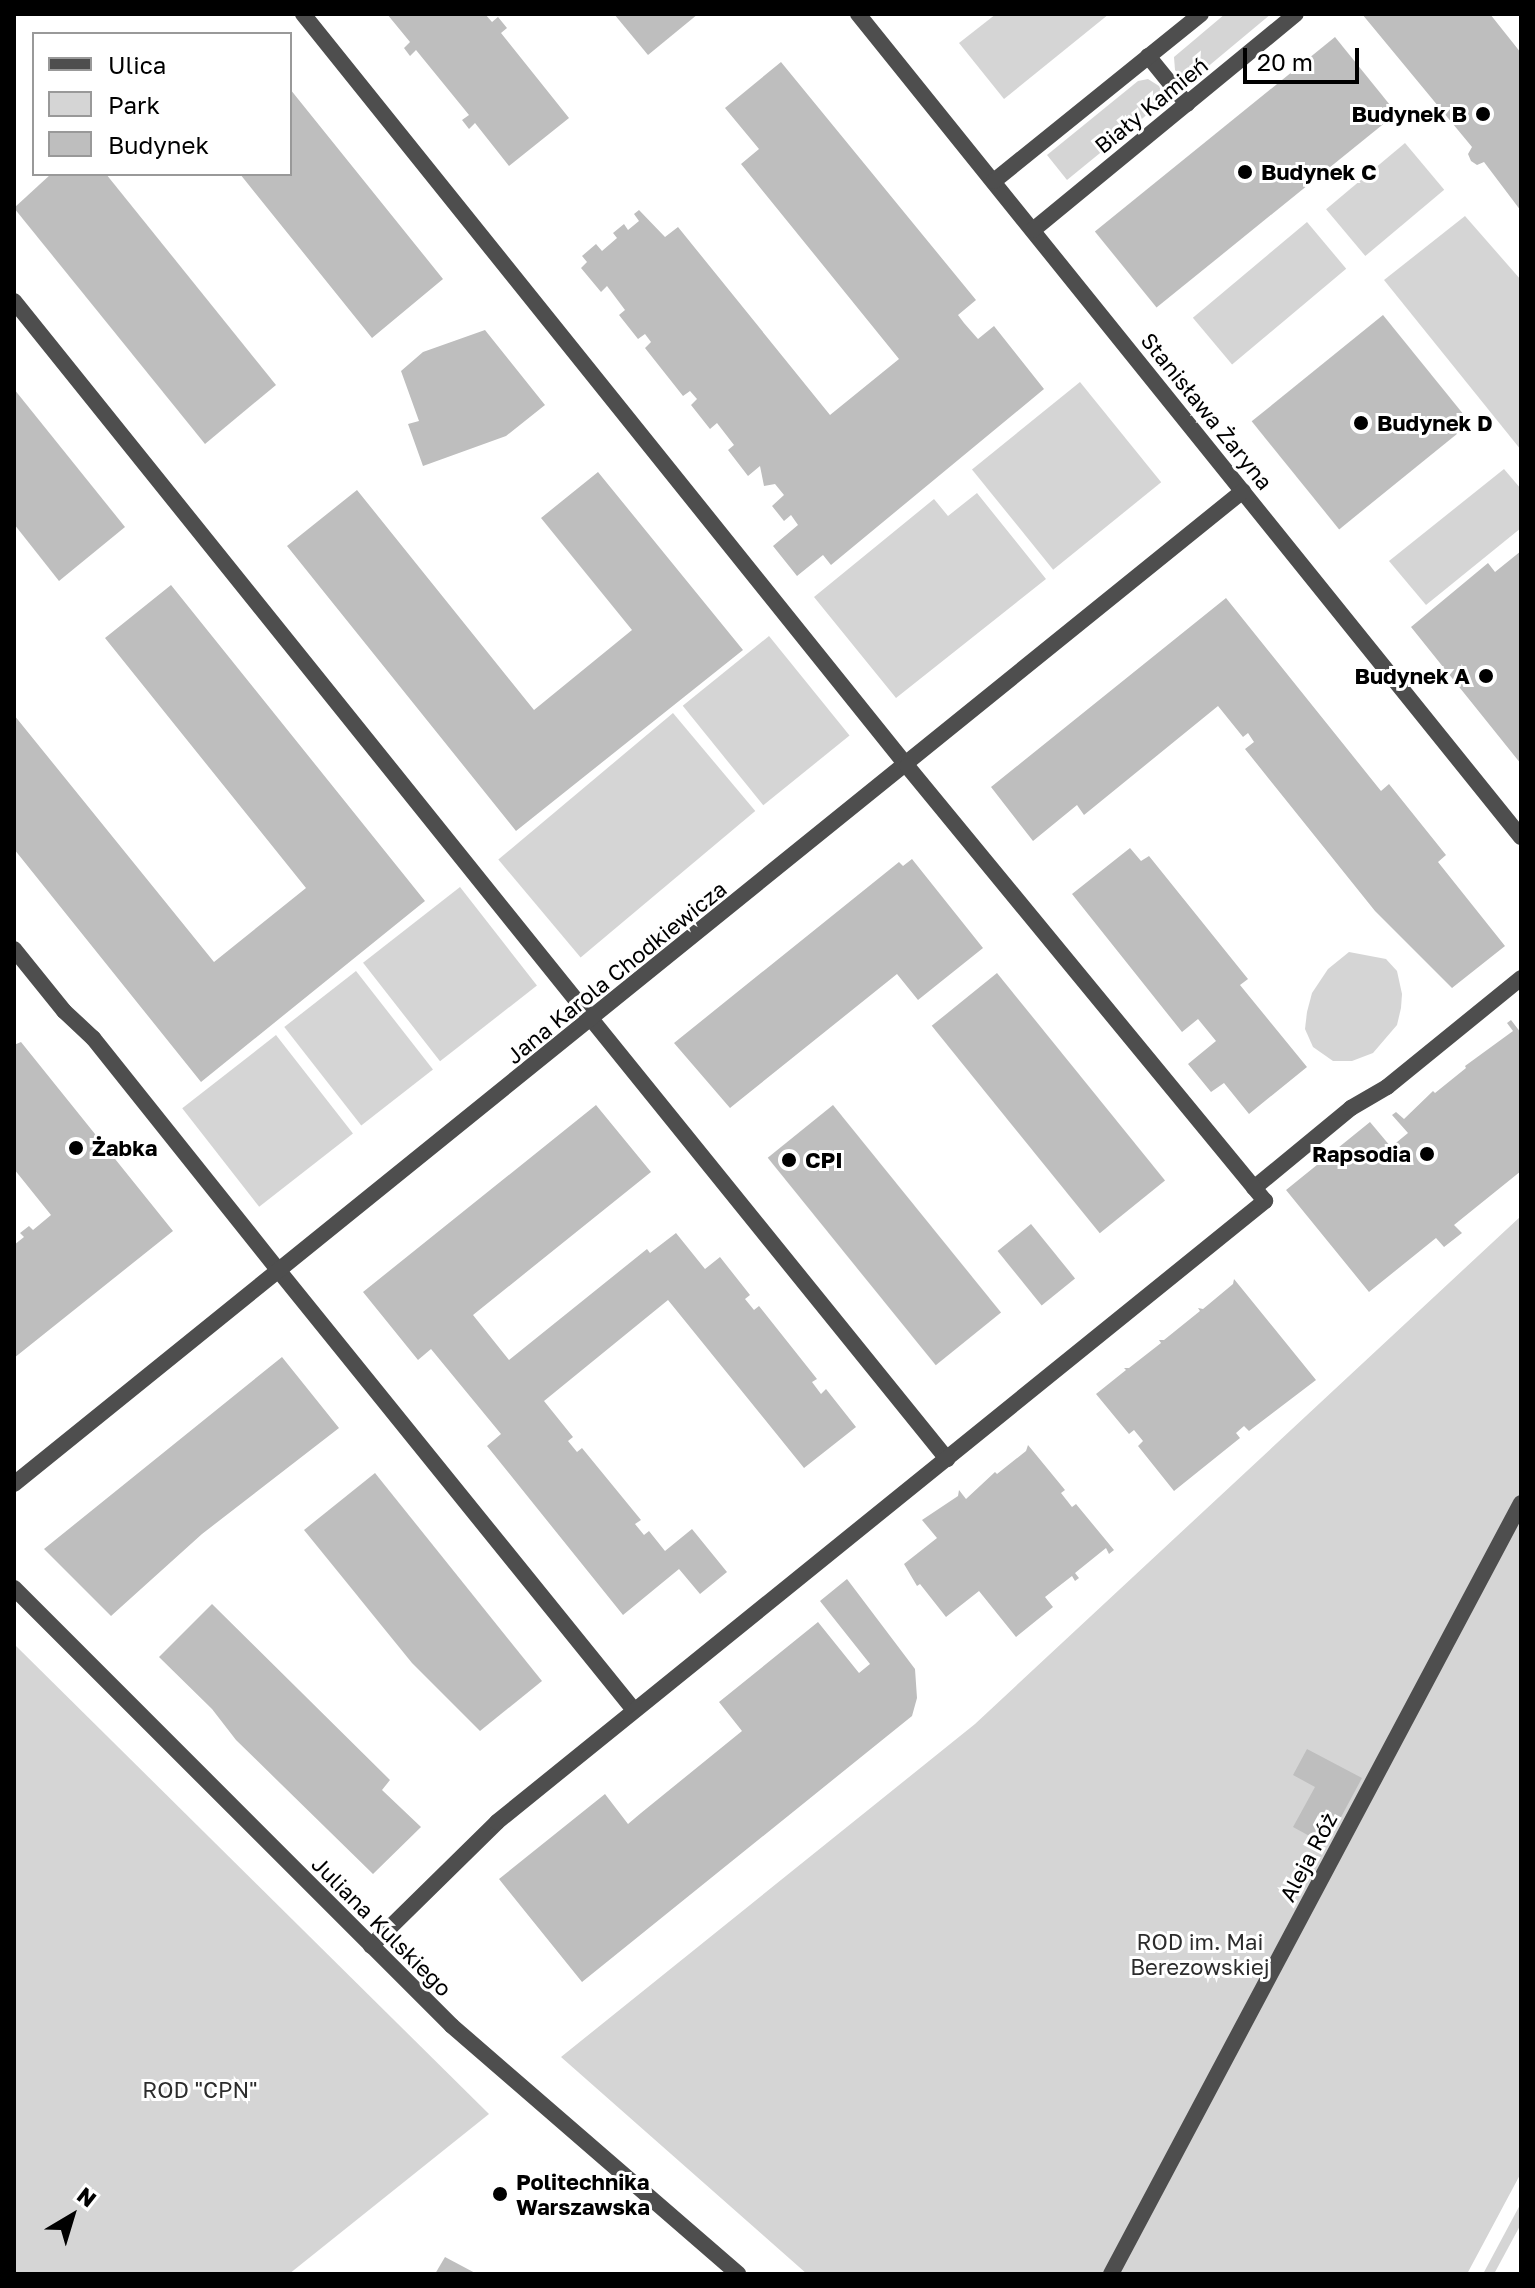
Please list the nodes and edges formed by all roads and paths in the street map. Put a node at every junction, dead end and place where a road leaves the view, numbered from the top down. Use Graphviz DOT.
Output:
graph roads {
  1 [pos="303,14"];
  2 [pos="858,14"];
  3 [pos="1201,14"];
  4 [pos="1296,14"];
  5 [pos="1148,56"];
  6 [pos="1187,104"];
  7 [pos="994,181"];
  8 [pos="1033,230"];
  9 [pos="14,301"];
  10 [pos="1243,491"];
  11 [pos="907,766"];
  12 [pos="1521,837"];
  13 [pos="14,949"];
  14 [pos="1521,978"];
  15 [pos="592,1020"];
  16 [pos="1254,1188"];
  17 [pos="279,1271"];
  18 [pos="947,1459"];
  19 [pos="14,1484"];
  20 [pos="1521,1503"];
  21 [pos="14,1588"];
  22 [pos="633,1709"];
  23 [pos="371,1946"];
  24 [pos="738,2274"];
  25 [pos="1111,2274"];
  1 -- 11 [label="street"];
  2 -- 7 [label="street, Stanisława Żaryna"];
  3 -- 5 [label="street, Biały Kamień"];
  4 -- 6 [label="street, Biały Kamień"];
  5 -- 6 [label="street"];
  5 -- 7 [label="street, Biały Kamień"];
  6 -- 8 [label="street, Biały Kamień"];
  7 -- 8 [label="street, Stanisława Żaryna"];
  8 -- 10 [label="street, Stanisława Żaryna"];
  9 -- 15 [label="street"];
  10 -- 11 [label="street, Jana Karola Chodkiewicza"];
  10 -- 12 [label="street, Stanisława Żaryna"];
  11 -- 15 [label="street, Jana Karola Chodkiewicza"];
  11 -- 16 [label="street"];
  13 -- 17 [label="street"];
  14 -- 16 [label="street"];
  15 -- 17 [label="street, Jana Karola Chodkiewicza"];
  15 -- 18 [label="street"];
  16 -- 18 [label="street"];
  17 -- 19 [label="street, Jana Karola Chodkiewicza"];
  17 -- 22 [label="street"];
  18 -- 22 [label="street"];
  20 -- 25 [label="street, Aleja Róż"];
  21 -- 23 [label="street, Juliana Kulskiego"];
  22 -- 23 [label="street"];
  23 -- 24 [label="street, Juliana Kulskiego"];
}
